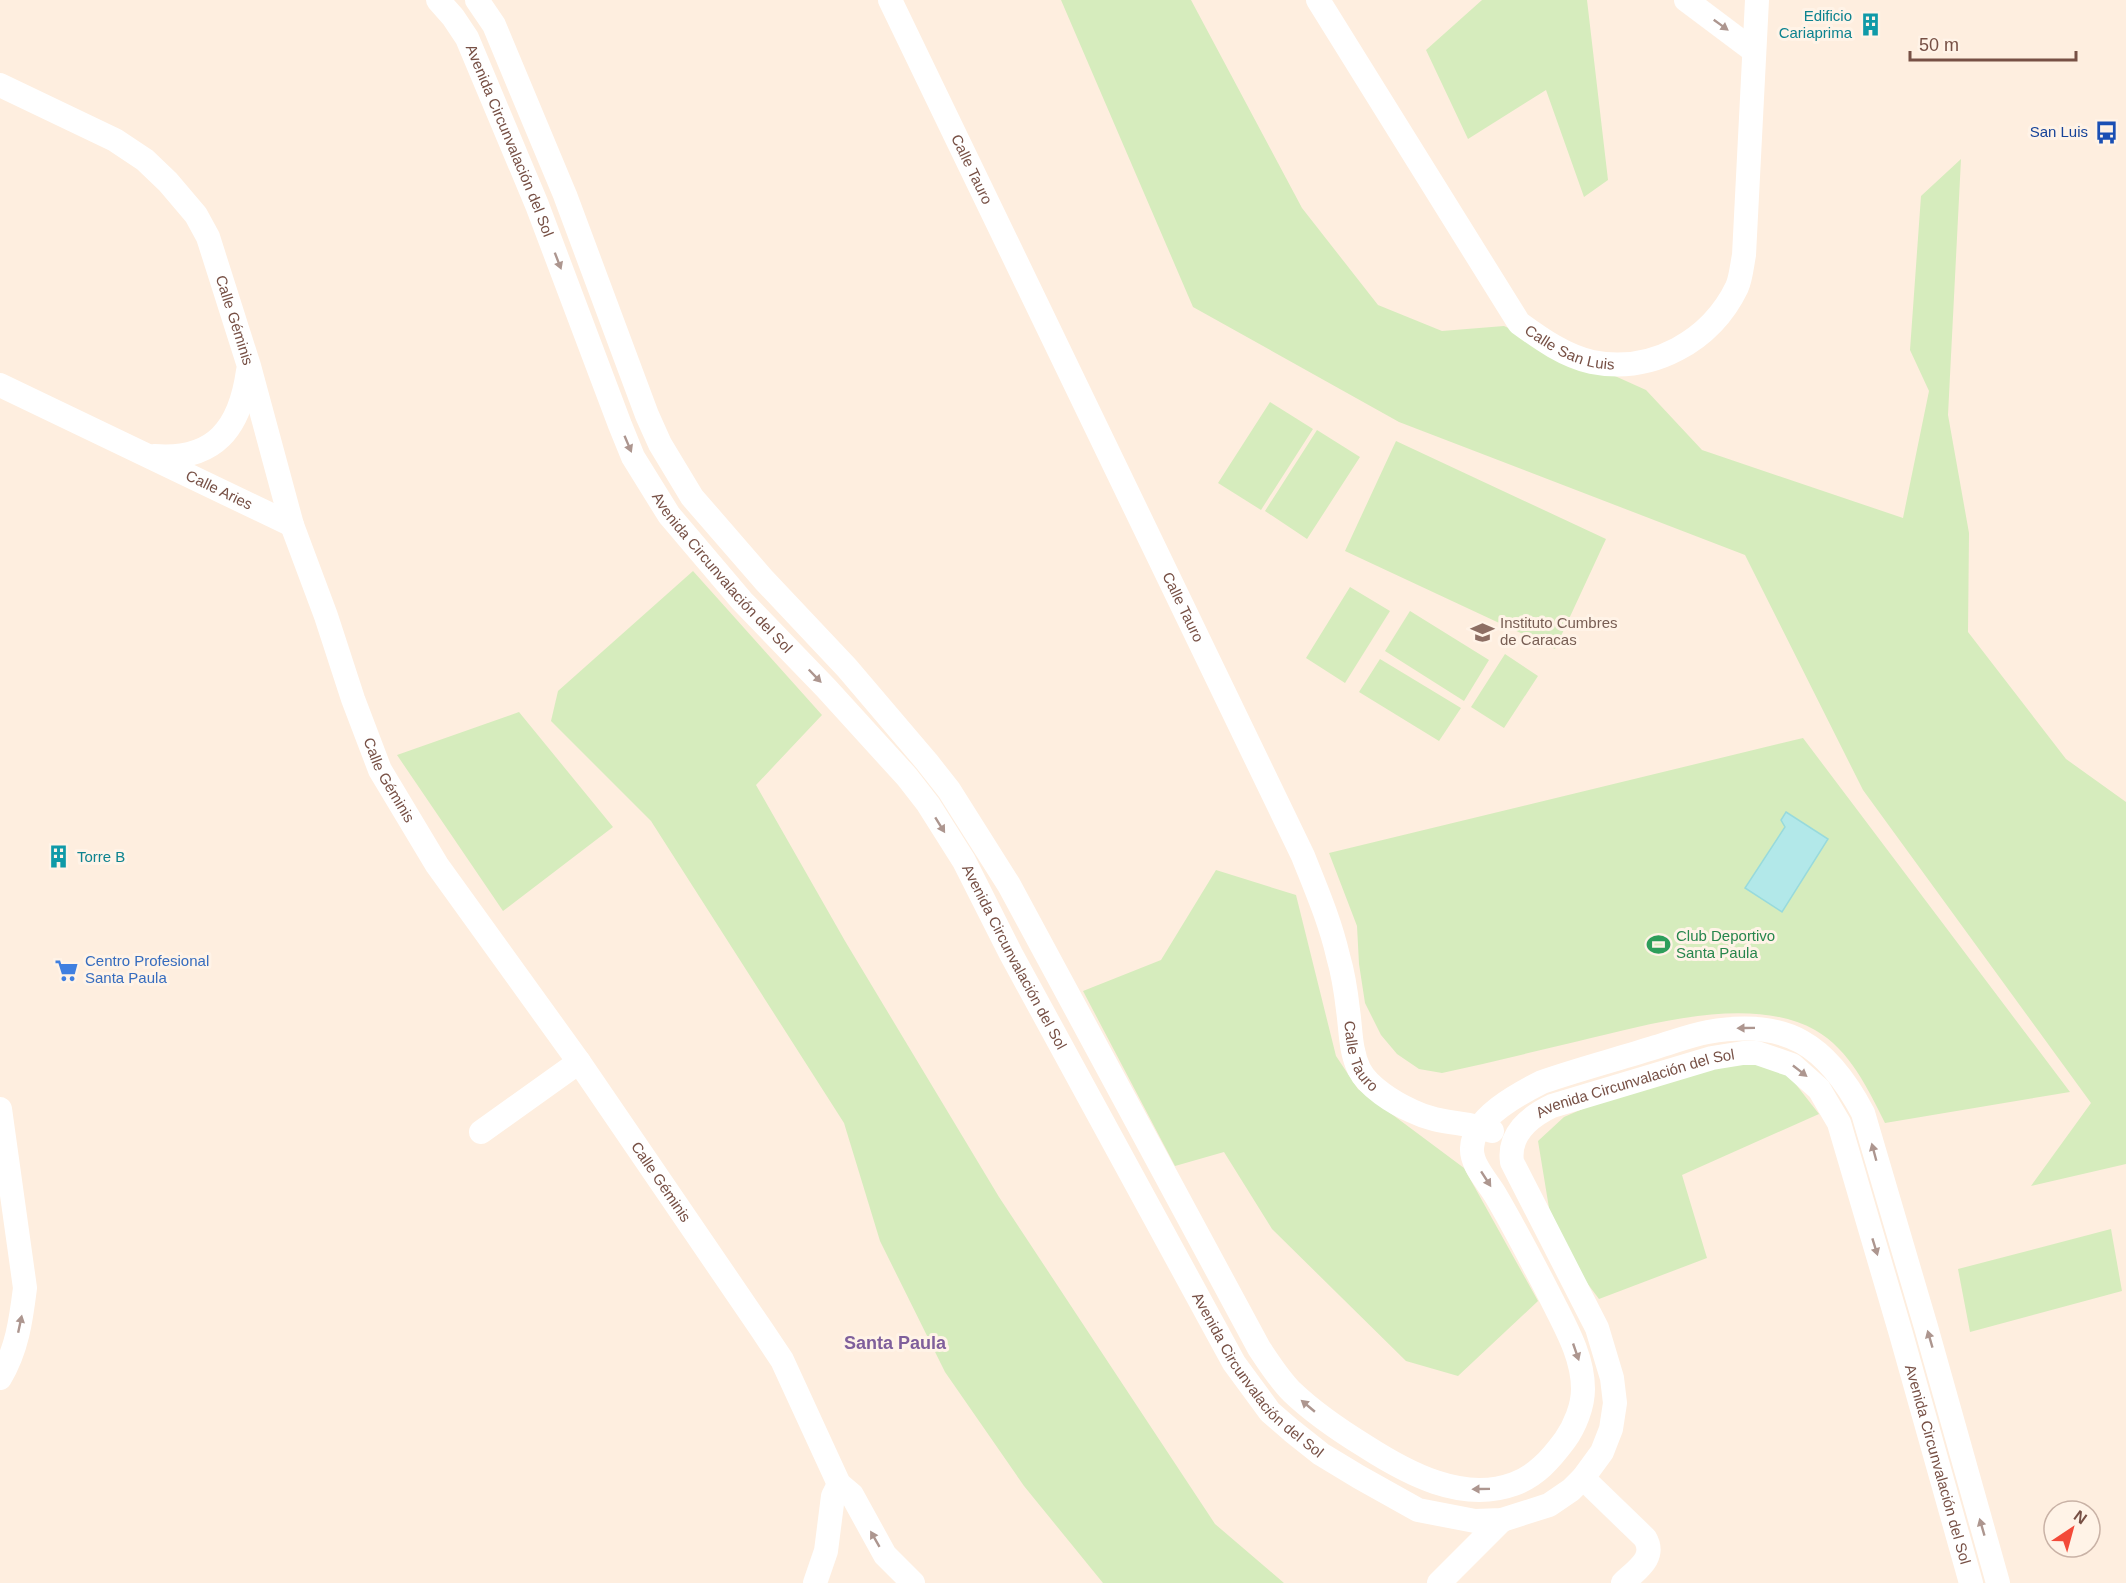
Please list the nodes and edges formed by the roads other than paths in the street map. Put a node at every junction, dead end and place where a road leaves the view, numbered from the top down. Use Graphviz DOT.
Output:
graph roads {
  1 [pos="438,0"];
  2 [pos="477,0"];
  3 [pos="890,0"];
  4 [pos="1318,0"];
  5 [pos="1686,0"];
  6 [pos="1756,0"];
  7 [pos="1754,51"];
  8 [pos="0,86"];
  9 [pos="249,366"];
  10 [pos="0,385"];
  11 [pos="145,455"];
  12 [pos="292,525"];
  13 [pos="579,1062"];
  14 [pos="0,1109"];
  15 [pos="1480,1127"];
  16 [pos="481,1132"];
  17 [pos="1514,1139"];
  18 [pos="0,1378"];
  19 [pos="1583,1478"];
  20 [pos="839,1484"];
  21 [pos="1502,1520"];
  22 [pos="815,1583"];
  23 [pos="913,1583"];
  24 [pos="1439,1583"];
  25 [pos="1623,1583"];
  26 [pos="1971,1583"];
  27 [pos="1998,1583"];
  1 -- 21 [label="street, Avenida Circunvalación del Sol, one-way"];
  15 -- 2 [label="street, Avenida Circunvalación del Sol, one-way"];
  3 -- 15 [label="street, Calle Tauro"];
  4 -- 7 [label="street, Calle San Luis"];
  5 -- 7 [label="street, one-way"];
  6 -- 7 [label="street, Calle San Luis"];
  8 -- 9 [label="street, Calle Géminis"];
  9 -- 11 [label="street, Calle Aries"];
  9 -- 12 [label="street, Calle Géminis"];
  10 -- 11 [label="street, Calle Aries"];
  11 -- 12 [label="street, Calle Aries"];
  12 -- 13 [label="street, Calle Géminis"];
  13 -- 16 [label="street"];
  13 -- 20 [label="street, Calle Géminis"];
  18 -- 14 [label="street, one-way"];
  15 -- 17 [label="street, Calle Tauro"];
  27 -- 15 [label="street, Avenida Circunvalación del Sol, one-way"];
  17 -- 19 [label="street, Avenida Circunvalación del Sol"];
  17 -- 26 [label="street, Avenida Circunvalación del Sol, one-way"];
  19 -- 21 [label="street, Avenida Circunvalación del Sol"];
  19 -- 25 [label="street"];
  20 -- 22 [label="street"];
  23 -- 20 [label="street, Calle Géminis, one-way"];
  21 -- 24 [label="street"];
}
